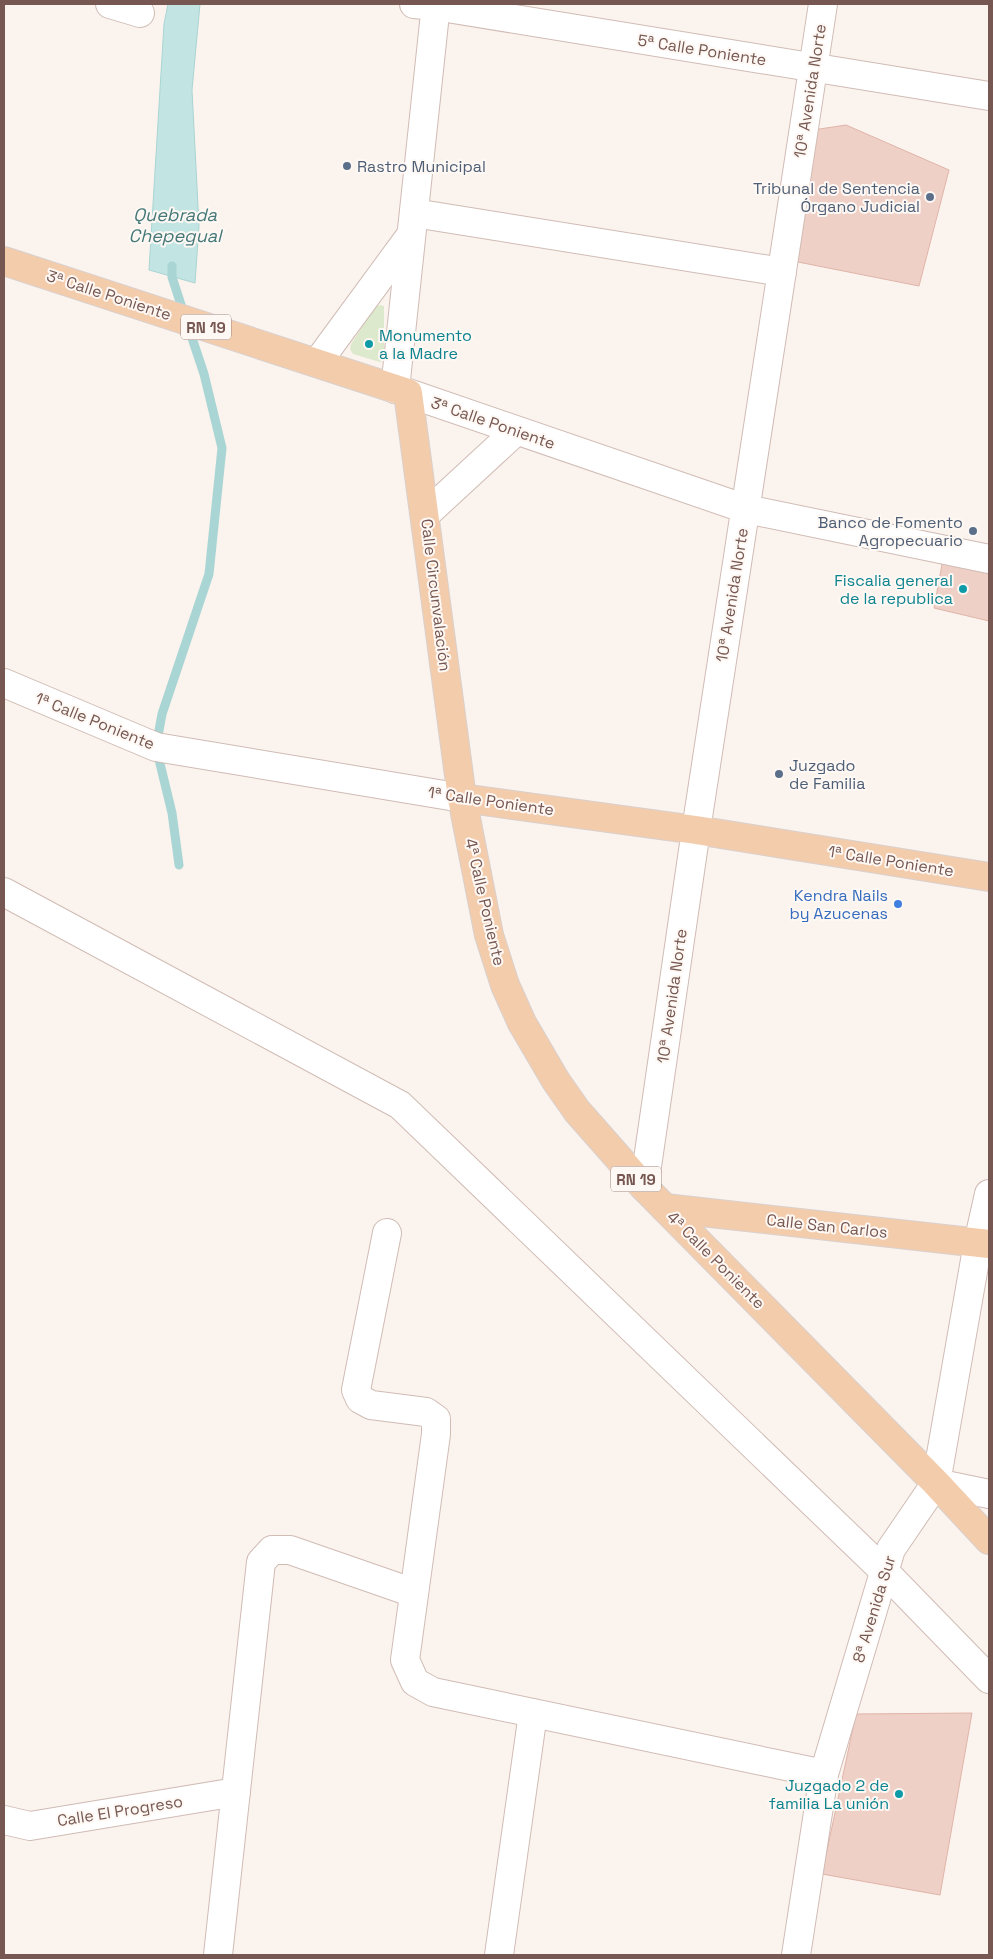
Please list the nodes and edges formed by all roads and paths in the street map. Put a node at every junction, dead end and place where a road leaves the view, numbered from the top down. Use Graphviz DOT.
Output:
graph roads {
  1 [pos="110,4"];
  2 [pos="428,4"];
  3 [pos="823,4"];
  4 [pos="140,14"];
  5 [pos="813,68"];
  6 [pos="989,96"];
  7 [pos="413,224"];
  8 [pos="4,261"];
  9 [pos="782,272"];
  10 [pos="317,363"];
  11 [pos="401,391"];
  12 [pos="516,431"];
  13 [pos="746,510"];
  14 [pos="425,514"];
  15 [pos="989,559"];
  16 [pos="4,683"];
  17 [pos="462,798"];
  18 [pos="696,830"];
  19 [pos="989,877"];
  20 [pos="4,892"];
  21 [pos="644,1187"];
  22 [pos="989,1194"];
  23 [pos="665,1208"];
  24 [pos="388,1233"];
  25 [pos="984,1243"];
  26 [pos="936,1483"];
  27 [pos="989,1494"];
  28 [pos="989,1540"];
  29 [pos="885,1572"];
  30 [pos="414,1593"];
  31 [pos="989,1679"];
  32 [pos="532,1713"];
  33 [pos="824,1774"];
  34 [pos="236,1792"];
  35 [pos="4,1820"];
  36 [pos="218,1955"];
  37 [pos="499,1955"];
  38 [pos="796,1955"];
  1 -- 4 [label="street"];
  2 -- 5 [label="street, 5ª Calle Poniente"];
  2 -- 7 [label="street"];
  3 -- 5 [label="street, 10ª Avenida Norte"];
  5 -- 6 [label="street, 5ª Calle Poniente"];
  5 -- 9 [label="street, 10ª Avenida Norte"];
  7 -- 9 [label="street"];
  7 -- 10 [label="street"];
  7 -- 11 [label="street"];
  8 -- 10 [label="main road, 3ª Calle Poniente / RN 19"];
  9 -- 13 [label="street, 10ª Avenida Norte"];
  10 -- 11 [label="main road, 3ª Calle Poniente / RN 19"];
  11 -- 12 [label="street, 3ª Calle Poniente"];
  11 -- 14 [label="main road, Calle Circunvalación / RN 19"];
  12 -- 13 [label="street, 3ª Calle Poniente"];
  12 -- 14 [label="street"];
  13 -- 15 [label="street, 3ª Calle Poniente"];
  13 -- 18 [label="street, 10ª Avenida Norte"];
  14 -- 17 [label="main road, Calle Circunvalación / RN 19"];
  16 -- 17 [label="street, 1ª Calle Poniente"];
  17 -- 18 [label="main road, 1ª Calle Poniente"];
  17 -- 21 [label="main road, 4ª Calle Poniente / RN 19"];
  18 -- 19 [label="main road, 1ª Calle Poniente"];
  18 -- 21 [label="street, 10ª Avenida Norte"];
  20 -- 29 [label="street"];
  21 -- 23 [label="main road, 4ª Calle Poniente / RN 19"];
  22 -- 25 [label="street, 8ª Avenida Sur"];
  23 -- 25 [label="main road, Calle San Carlos"];
  23 -- 26 [label="main road, 4ª Calle Poniente / RN 19"];
  24 -- 30 [label="street"];
  25 -- 26 [label="street, 8ª Avenida Sur"];
  26 -- 27 [label="street"];
  26 -- 28 [label="main road, 4ª Calle Poniente / RN 19"];
  26 -- 29 [label="street, 8ª Avenida Sur"];
  29 -- 31 [label="street"];
  29 -- 33 [label="street, 8ª Avenida Sur"];
  30 -- 32 [label="street"];
  30 -- 34 [label="street"];
  32 -- 33 [label="street"];
  32 -- 37 [label="street"];
  33 -- 38 [label="street, 8ª Avenida Sur"];
  34 -- 35 [label="street, Calle El Progreso"];
  34 -- 36 [label="street"];
}
